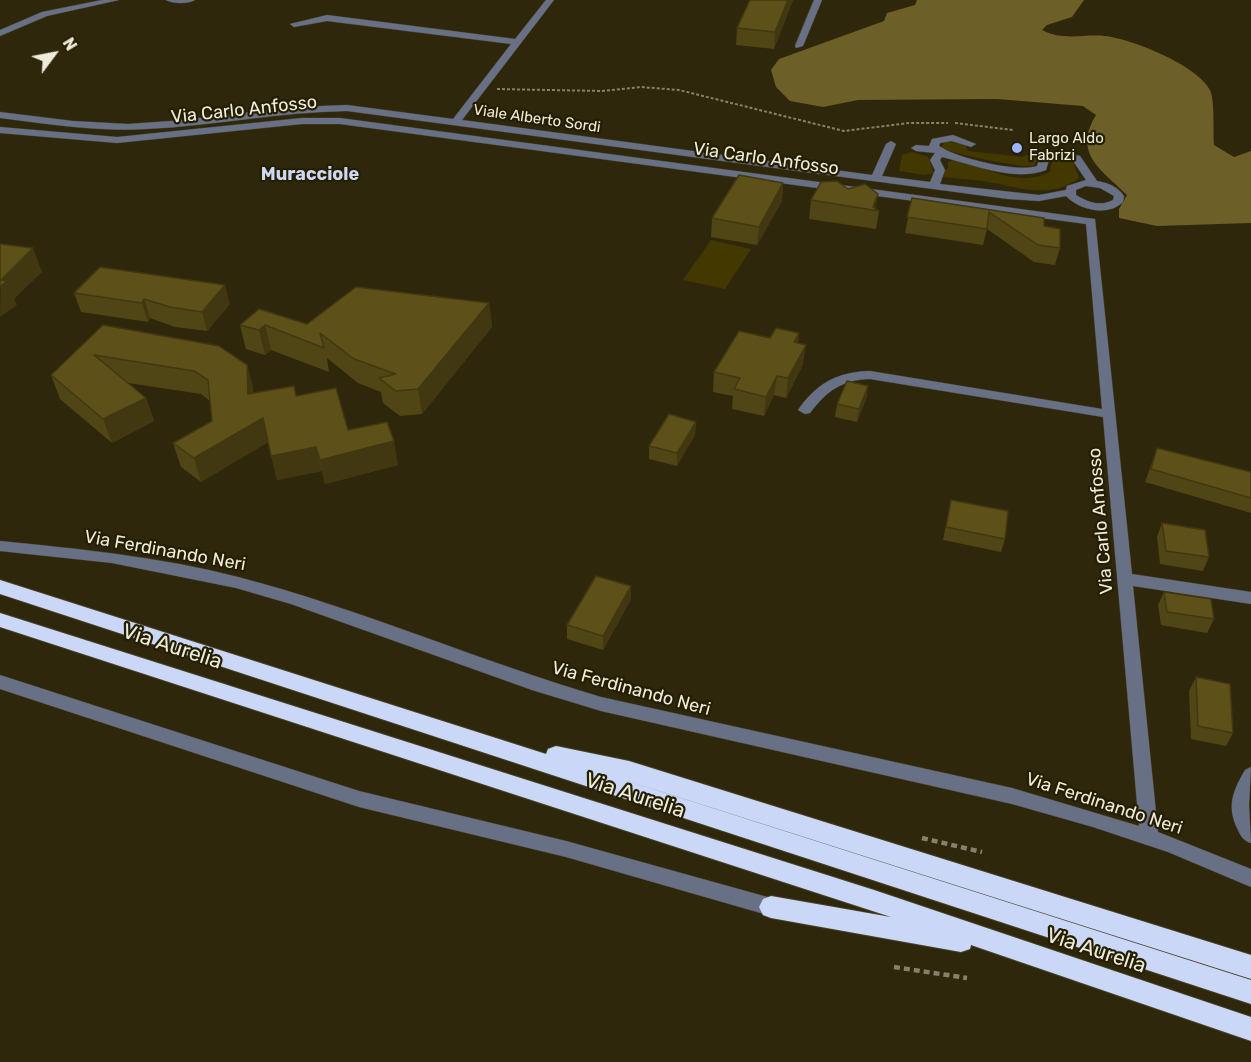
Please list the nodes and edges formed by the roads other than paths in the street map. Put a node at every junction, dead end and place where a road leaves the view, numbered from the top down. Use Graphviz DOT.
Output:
graph roads {
  1 [pos="115,0"];
  2 [pos="170,0"];
  3 [pos="191,0"];
  4 [pos="550,0"];
  5 [pos="818,0"];
  6 [pos="294,24"];
  7 [pos="0,33"];
  8 [pos="518,42"];
  9 [pos="799,46"];
  10 [pos="0,115"];
  11 [pos="455,123"];
  12 [pos="0,130"];
  13 [pos="891,144"];
  14 [pos="971,144"];
  15 [pos="916,148"];
  16 [pos="938,152"];
  17 [pos="628,153"];
  18 [pos="1046,153"];
  19 [pos="1076,158"];
  20 [pos="875,180"];
  21 [pos="1093,183"];
  22 [pos="934,187"];
  23 [pos="1070,192"];
  24 [pos="1094,206"];
  25 [pos="1091,221"];
  26 [pos="806,410"];
  27 [pos="1109,414"];
  28 [pos="0,546"];
  29 [pos="1125,579"];
  30 [pos="0,587"];
  31 [pos="1251,598"];
  32 [pos="0,620"];
  33 [pos="0,682"];
  34 [pos="468,737"];
  35 [pos="1251,775"];
  36 [pos="1251,835"];
  37 [pos="1149,837"];
  38 [pos="1251,878"];
  39 [pos="771,907"];
  40 [pos="1026,955"];
  41 [pos="1251,967"];
  42 [pos="1251,992"];
  43 [pos="1251,1029"];
  1 -- 7 [label="street"];
  2 -- 3 [label="street"];
  4 -- 8 [label="street"];
  5 -- 9 [label="street"];
  6 -- 8 [label="street"];
  8 -- 11 [label="street"];
  10 -- 11 [label="street, Viale Alberto Sordi"];
  11 -- 17 [label="street, Viale Alberto Sordi"];
  12 -- 17 [label="street, Via Carlo Anfosso"];
  13 -- 20 [label="street"];
  14 -- 16 [label="street"];
  15 -- 16 [label="street"];
  16 -- 18 [label="street"];
  16 -- 22 [label="street"];
  17 -- 20 [label="street, Viale Alberto Sordi"];
  17 -- 25 [label="street, Via Carlo Anfosso"];
  19 -- 21 [label="street"];
  20 -- 22 [label="street, Viale Alberto Sordi"];
  21 -- 23 [label="street"];
  21 -- 24 [label="street"];
  22 -- 23 [label="street, Viale Alberto Sordi"];
  23 -- 24 [label="street"];
  24 -- 25 [label="street"];
  25 -- 27 [label="street, Via Carlo Anfosso"];
  26 -- 27 [label="street"];
  27 -- 29 [label="street, Via Carlo Anfosso"];
  28 -- 37 [label="street, Via Ferdinando Neri"];
  29 -- 31 [label="street"];
  29 -- 37 [label="street, Via Carlo Anfosso"];
  30 -- 34 [label="highway, Via Aurelia"];
  32 -- 40 [label="highway, Via Aurelia"];
  33 -- 39 [label="street"];
  34 -- 41 [label="highway"];
  34 -- 42 [label="highway, Via Aurelia"];
  35 -- 36 [label="street"];
  37 -- 38 [label="street, Via Ferdinando Neri"];
  39 -- 40 [label="highway"];
  40 -- 43 [label="highway, Via Aurelia"];
}
